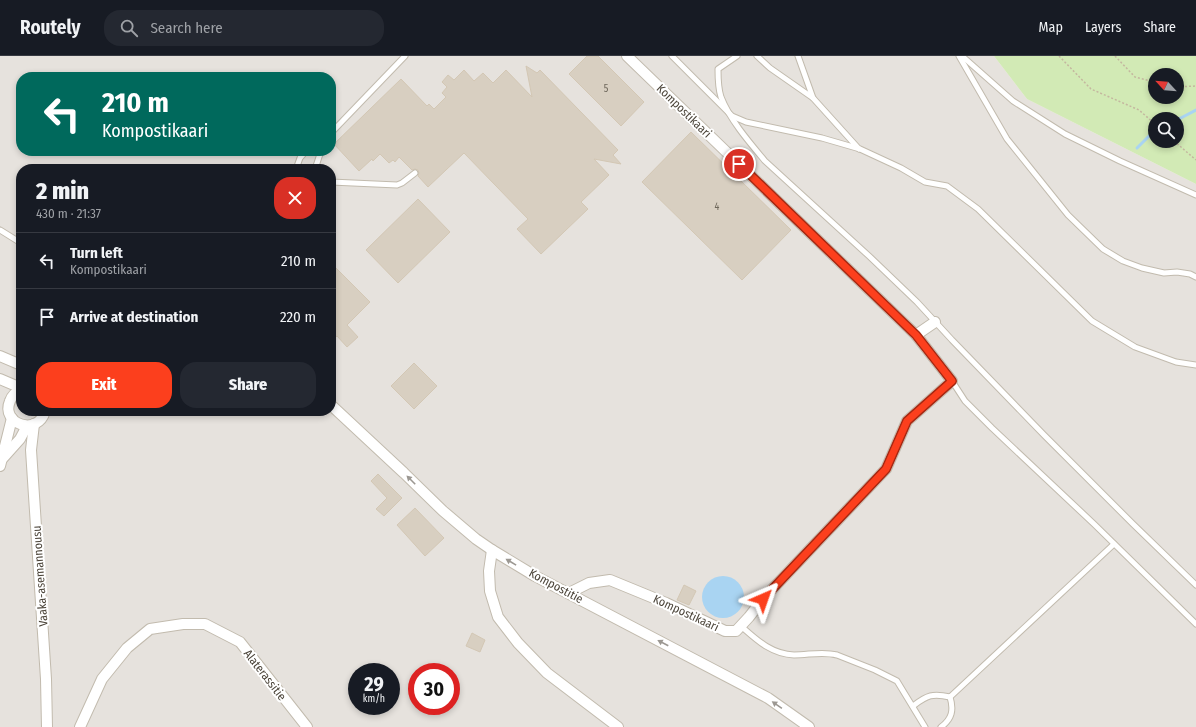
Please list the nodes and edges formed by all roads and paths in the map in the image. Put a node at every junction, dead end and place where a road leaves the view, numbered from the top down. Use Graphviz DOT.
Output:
graph roads {
  1 [pos="405,56"];
  2 [pos="627,56"];
  3 [pos="672,56"];
  4 [pos="737,56"];
  5 [pos="757,56"];
  6 [pos="798,56"];
  7 [pos="958,56"];
  8 [pos="962,56"];
  9 [pos="1059,56"];
  10 [pos="1115,56"];
  11 [pos="1148,80"];
  12 [pos="1196,86"];
  13 [pos="1184,87"];
  14 [pos="813,98"];
  15 [pos="732,116"];
  16 [pos="1148,118"];
  17 [pos="336,127"];
  18 [pos="1182,148"];
  19 [pos="860,149"];
  20 [pos="1196,160"];
  21 [pos="415,174"];
  22 [pos="336,182"];
  23 [pos="1196,194"];
  24 [pos="0,230"];
  25 [pos="16,240"];
  26 [pos="1196,277"];
  27 [pos="935,322"];
  28 [pos="916,335"];
  29 [pos="0,356"];
  30 [pos="16,363"];
  31 [pos="1196,365"];
  32 [pos="0,379"];
  33 [pos="952,381"];
  34 [pos="16,387"];
  35 [pos="16,393"];
  36 [pos="336,410"];
  37 [pos="7,412"];
  38 [pos="42,416"];
  39 [pos="31,425"];
  40 [pos="3,437"];
  41 [pos="1,463"];
  42 [pos="1114,544"];
  43 [pos="492,550"];
  44 [pos="1196,585"];
  45 [pos="569,593"];
  46 [pos="1196,624"];
  47 [pos="741,626"];
  48 [pos="950,697"];
  49 [pos="913,706"];
  50 [pos="47,727"];
  51 [pos="80,727"];
  52 [pos="307,727"];
  53 [pos="618,727"];
  54 [pos="809,727"];
  55 [pos="925,727"];
  56 [pos="941,727"];
  1 -- 17 [label="lane"];
  2 -- 28 [label="street, Kompostikaari"];
  3 -- 15 [label="lane"];
  4 -- 15 [label="lane"];
  5 -- 14 [label="lane"];
  6 -- 14 [label="lane"];
  7 -- 26 [label="lane"];
  8 -- 23 [label="lane"];
  9 -- 16 [label="path"];
  10 -- 11 [label="path"];
  12 -- 13 [label="path"];
  14 -- 19 [label="lane"];
  15 -- 19 [label="lane"];
  15 -- 27 [label="lane"];
  18 -- 20 [label="path"];
  19 -- 31 [label="lane"];
  21 -- 22 [label="lane"];
  24 -- 25 [label="lane"];
  27 -- 28 [label="street"];
  27 -- 44 [label="lane"];
  28 -- 33 [label="street, Kompostikaari"];
  29 -- 30 [label="street"];
  32 -- 34 [label="street"];
  33 -- 42 [label="lane"];
  33 -- 47 [label="street"];
  35 -- 37 [label="street"];
  43 -- 36 [label="street, Kompostitie, one-way"];
  37 -- 39 [label="street"];
  37 -- 40 [label="street"];
  38 -- 39 [label="street"];
  39 -- 41 [label="street"];
  39 -- 50 [label="street, Vaaka-asemannousu"];
  40 -- 41 [label="street"];
  42 -- 46 [label="lane"];
  42 -- 48 [label="lane"];
  45 -- 43 [label="street, Kompostitie, one-way"];
  43 -- 53 [label="street"];
  45 -- 47 [label="street, Kompostikaari"];
  54 -- 45 [label="street, Kompostitie, one-way"];
  47 -- 49 [label="lane"];
  48 -- 49 [label="lane"];
  48 -- 56 [label="lane"];
  49 -- 55 [label="lane"];
  51 -- 52 [label="street, Alaterassitie"];
}
